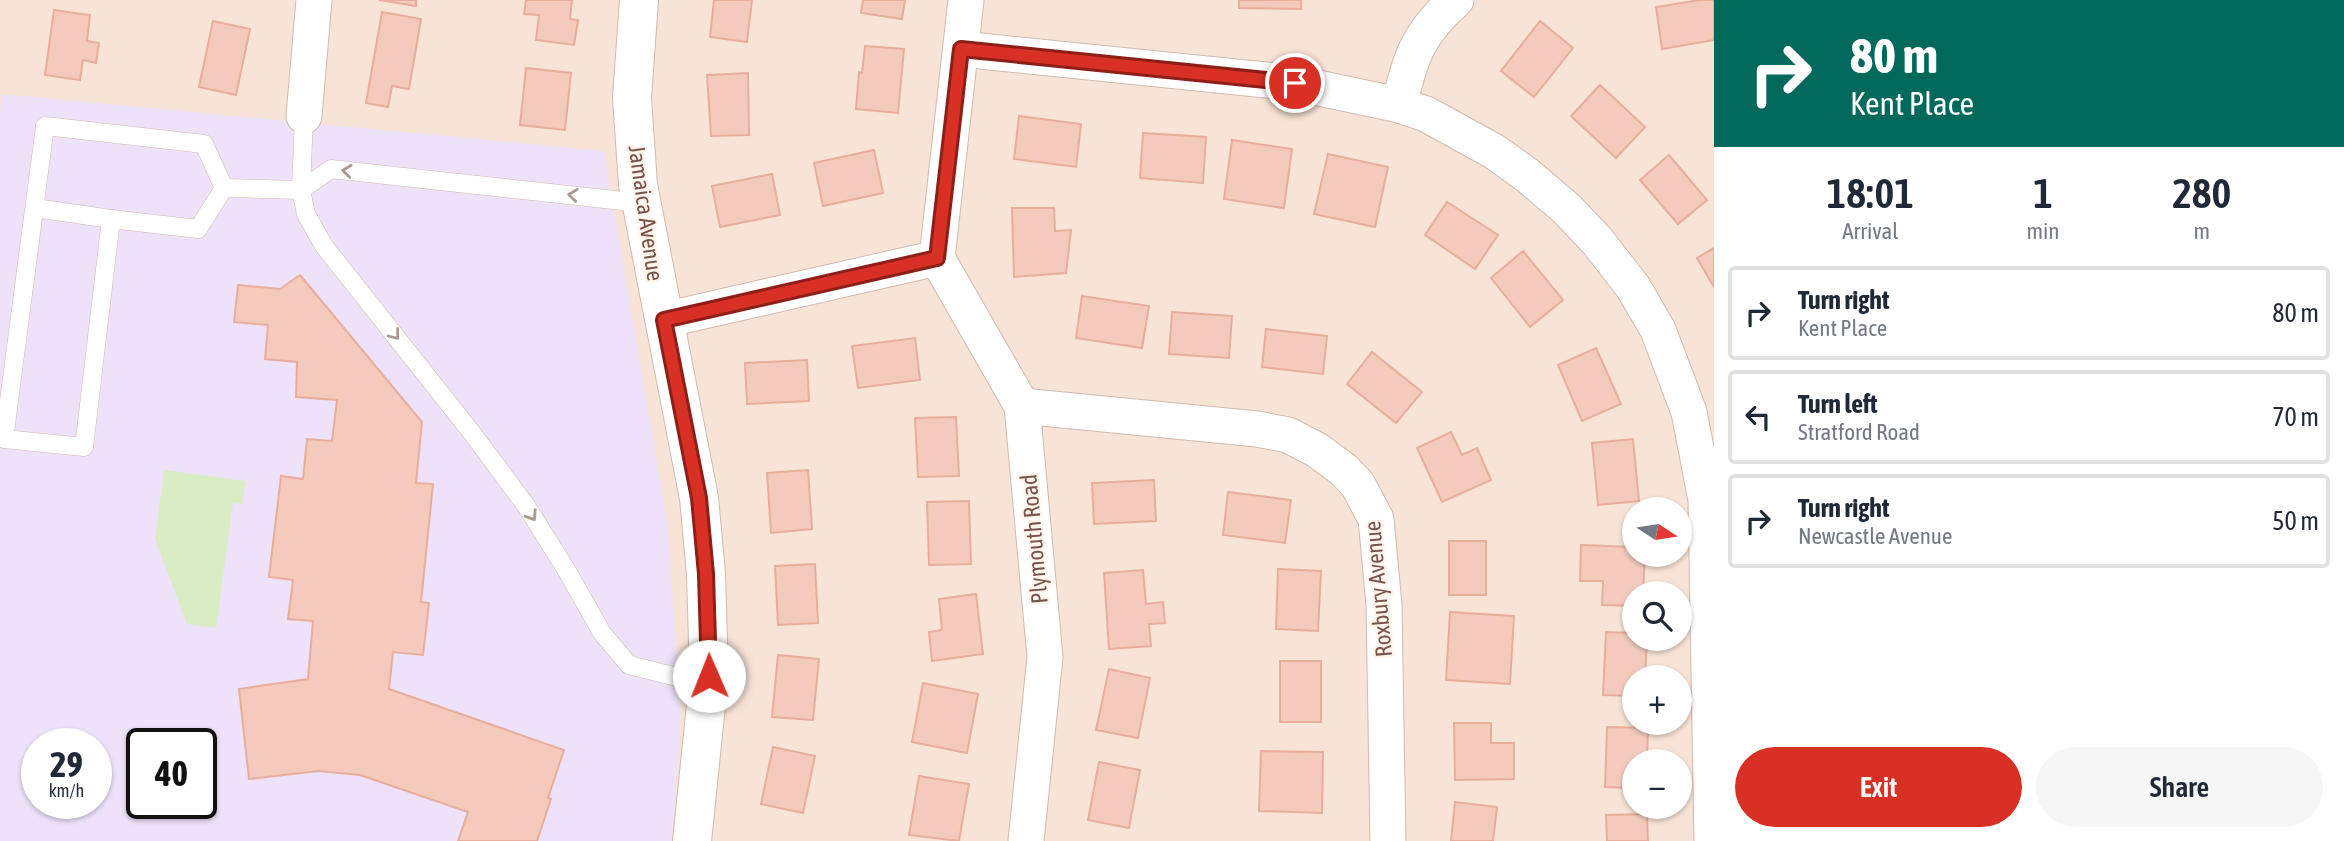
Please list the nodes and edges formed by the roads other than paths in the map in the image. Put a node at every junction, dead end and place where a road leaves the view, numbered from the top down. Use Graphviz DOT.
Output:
graph roads {
  1 [pos="314,0"];
  2 [pos="639,0"];
  3 [pos="966,0"];
  4 [pos="1456,0"];
  5 [pos="961,49"];
  6 [pos="1398,105"];
  7 [pos="304,116"];
  8 [pos="224,188"];
  9 [pos="301,190"];
  10 [pos="641,203"];
  11 [pos="35,208"];
  12 [pos="111,219"];
  13 [pos="937,258"];
  14 [pos="664,320"];
  15 [pos="1022,406"];
  16 [pos="709,676"];
  17 [pos="692,841"];
  18 [pos="1026,841"];
  19 [pos="1388,841"];
  20 [pos="1712,841"];
  1 -- 7 [label="street"];
  2 -- 10 [label="street, Jamaica Avenue"];
  3 -- 5 [label="street"];
  4 -- 6 [label="street"];
  5 -- 6 [label="street"];
  5 -- 13 [label="street"];
  6 -- 20 [label="street"];
  7 -- 9 [label="lane"];
  8 -- 9 [label="lane"];
  8 -- 11 [label="lane"];
  8 -- 12 [label="lane"];
  10 -- 9 [label="lane, one-way"];
  9 -- 16 [label="lane, one-way"];
  10 -- 14 [label="street, Jamaica Avenue"];
  11 -- 12 [label="lane"];
  11 -- 12 [label="lane"];
  13 -- 14 [label="street"];
  13 -- 15 [label="street, Plymouth Road"];
  14 -- 16 [label="street, Jamaica Avenue"];
  15 -- 18 [label="street, Plymouth Road"];
  15 -- 19 [label="street, Roxbury Avenue"];
  16 -- 17 [label="street, Jamaica Avenue"];
}
